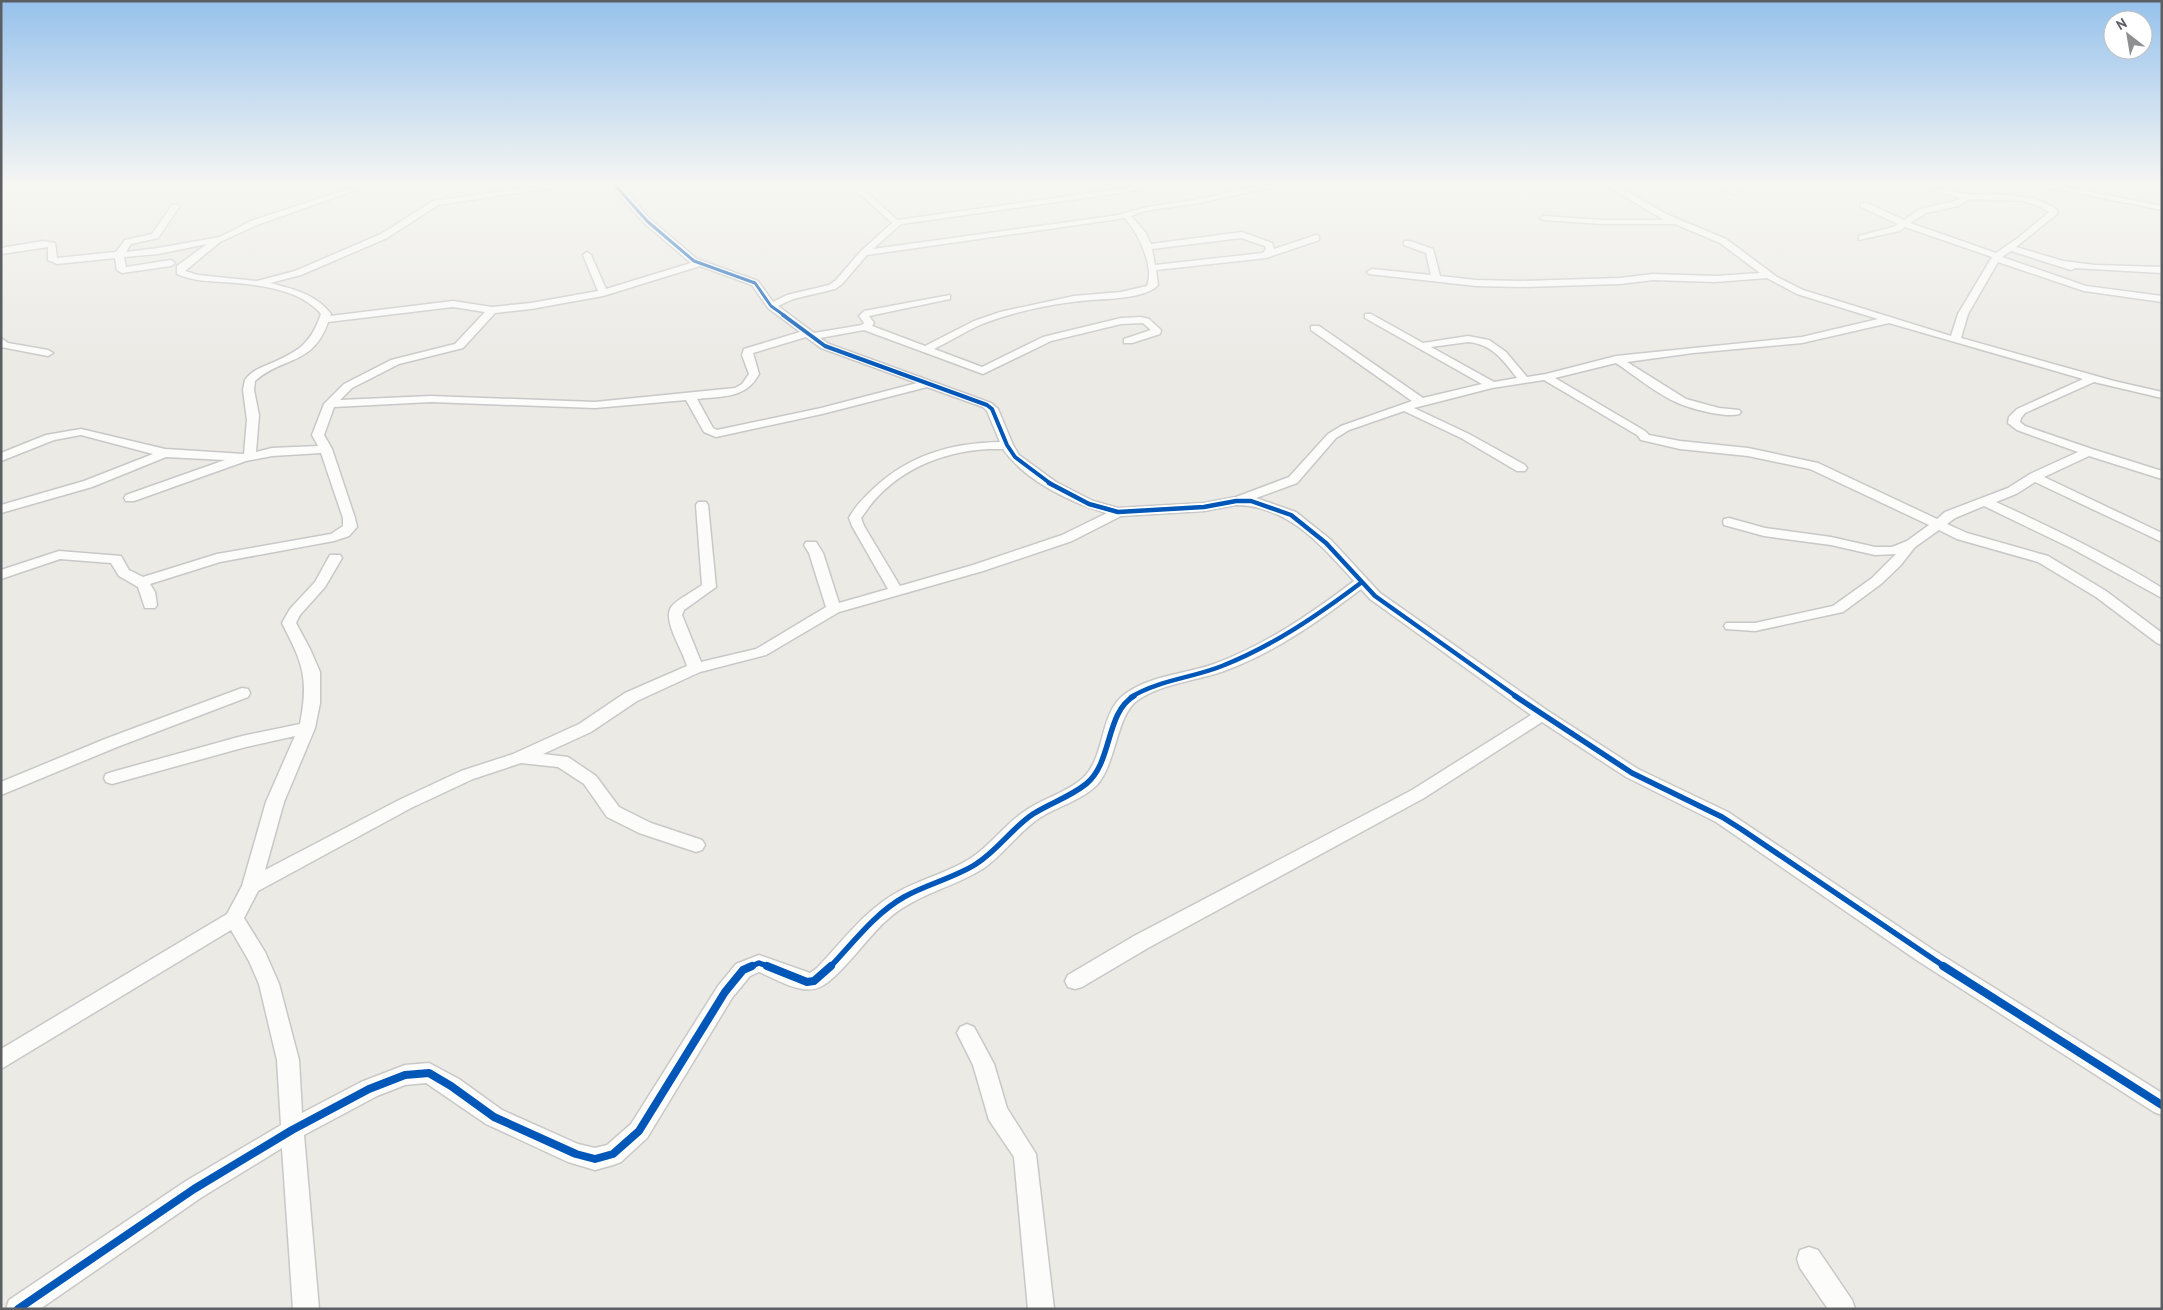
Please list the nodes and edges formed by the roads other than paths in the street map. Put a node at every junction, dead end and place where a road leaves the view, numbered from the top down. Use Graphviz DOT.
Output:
graph roads {
  1 [pos="48,244"];
  2 [pos="49,244"];
  3 [pos="127,244"];
  4 [pos="196,244"];
  5 [pos="214,244"];
  6 [pos="364,244"];
  7 [pos="673,244"];
  8 [pos="873,244"];
  9 [pos="927,244"];
  10 [pos="1147,244"];
  11 [pos="1171,244"];
  12 [pos="1267,244"];
  13 [pos="1297,244"];
  14 [pos="1410,244"];
  15 [pos="1726,244"];
  16 [pos="1961,244"];
  17 [pos="2016,244"];
  18 [pos="1149,247"];
  19 [pos="176,248"];
  20 [pos="2011,248"];
  21 [pos="1,251"];
  22 [pos="864,253"];
  23 [pos="1266,254"];
  24 [pos="119,255"];
  25 [pos="587,255"];
  26 [pos="1997,257"];
  27 [pos="701,263"];
  28 [pos="171,264"];
  29 [pos="2063,264"];
  30 [pos="1152,268"];
  31 [pos="179,270"];
  32 [pos="2162,270"];
  33 [pos="1372,272"];
  34 [pos="2088,274"];
  35 [pos="1770,275"];
  36 [pos="1436,279"];
  37 [pos="255,284"];
  38 [pos="603,293"];
  39 [pos="947,297"];
  40 [pos="2162,299"];
  41 [pos="771,306"];
  42 [pos="492,310"];
  43 [pos="1368,316"];
  44 [pos="324,320"];
  45 [pos="1887,320"];
  46 [pos="865,327"];
  47 [pos="1315,328"];
  48 [pos="809,335"];
  49 [pos="1955,340"];
  50 [pos="1,341"];
  51 [pos="1128,341"];
  52 [pos="1421,346"];
  53 [pos="925,350"];
  54 [pos="48,354"];
  55 [pos="1616,359"];
  56 [pos="1546,377"];
  57 [pos="2093,379"];
  58 [pos="1525,382"];
  59 [pos="929,383"];
  60 [pos="1492,385"];
  61 [pos="2130,388"];
  62 [pos="2162,395"];
  63 [pos="690,396"];
  64 [pos="1421,402"];
  65 [pos="2162,402"];
  66 [pos="330,404"];
  67 [pos="1406,408"];
  68 [pos="1735,412"];
  69 [pos="1007,445"];
  70 [pos="326,449"];
  71 [pos="2088,452"];
  72 [pos="165,453"];
  73 [pos="1,457"];
  74 [pos="246,458"];
  75 [pos="1521,468"];
  76 [pos="2162,475"];
  77 [pos="2034,477"];
  78 [pos="130,498"];
  79 [pos="1236,501"];
  80 [pos="1986,502"];
  81 [pos="702,505"];
  82 [pos="1,509"];
  83 [pos="1118,512"];
  84 [pos="1729,522"];
  85 [pos="1936,525"];
  86 [pos="2162,538"];
  87 [pos="1912,544"];
  88 [pos="811,545"];
  89 [pos="335,558"];
  90 [pos="1,575"];
  91 [pos="143,582"];
  92 [pos="1362,582"];
  93 [pos="896,590"];
  94 [pos="2162,594"];
  95 [pos="150,605"];
  96 [pos="834,609"];
  97 [pos="1731,626"];
  98 [pos="2162,640"];
  99 [pos="695,668"];
  100 [pos="242,693"];
  101 [pos="1542,715"];
  102 [pos="307,728"];
  103 [pos="519,758"];
  104 [pos="112,778"];
  105 [pos="1,789"];
  106 [pos="696,845"];
  107 [pos="251,886"];
  108 [pos="234,919"];
  109 [pos="1075,981"];
  110 [pos="967,1033"];
  111 [pos="1,1060"];
  112 [pos="2162,1105"];
  113 [pos="292,1130"];
  114 [pos="1809,1259"];
  115 [pos="18,1309"];
  116 [pos="306,1309"];
  117 [pos="1041,1309"];
  118 [pos="1844,1309"];
  1 -- 21 [label="street"];
  2 -- 24 [label="street"];
  3 -- 24 [label="street"];
  4 -- 19 [label="street"];
  5 -- 31 [label="street"];
  6 -- 37 [label="street"];
  7 -- 27 [label="street"];
  8 -- 22 [label="street"];
  9 -- 22 [label="street"];
  10 -- 18 [label="street"];
  11 -- 18 [label="street"];
  12 -- 23 [label="street"];
  13 -- 23 [label="street"];
  14 -- 36 [label="street"];
  15 -- 35 [label="street"];
  16 -- 26 [label="street"];
  17 -- 20 [label="street"];
  18 -- 30 [label="street"];
  19 -- 24 [label="street"];
  19 -- 28 [label="street"];
  20 -- 26 [label="street"];
  20 -- 29 [label="street"];
  22 -- 41 [label="street"];
  23 -- 30 [label="street"];
  24 -- 28 [label="street"];
  25 -- 38 [label="street"];
  26 -- 40 [label="street"];
  26 -- 49 [label="street"];
  27 -- 38 [label="street"];
  27 -- 41 [label="street"];
  28 -- 31 [label="street"];
  29 -- 32 [label="street"];
  29 -- 34 [label="street"];
  30 -- 53 [label="street"];
  31 -- 37 [label="street"];
  33 -- 36 [label="street"];
  35 -- 36 [label="street"];
  35 -- 45 [label="street"];
  37 -- 44 [label="street"];
  38 -- 42 [label="street"];
  39 -- 46 [label="street"];
  41 -- 48 [label="street"];
  42 -- 44 [label="street"];
  42 -- 66 [label="street"];
  43 -- 52 [label="street"];
  44 -- 74 [label="street"];
  45 -- 49 [label="street"];
  45 -- 55 [label="street"];
  46 -- 48 [label="street"];
  46 -- 53 [label="street"];
  47 -- 64 [label="street"];
  48 -- 59 [label="street"];
  48 -- 63 [label="street"];
  49 -- 57 [label="street"];
  50 -- 54 [label="street"];
  51 -- 53 [label="street"];
  52 -- 58 [label="street"];
  52 -- 60 [label="street"];
  55 -- 56 [label="street"];
  55 -- 68 [label="street"];
  56 -- 58 [label="street"];
  56 -- 85 [label="street"];
  57 -- 61 [label="street"];
  57 -- 71 [label="street"];
  58 -- 60 [label="street"];
  59 -- 63 [label="street"];
  59 -- 69 [label="street"];
  60 -- 64 [label="street"];
  61 -- 62 [label="street"];
  61 -- 65 [label="street"];
  63 -- 66 [label="street"];
  64 -- 67 [label="street"];
  66 -- 70 [label="street"];
  67 -- 75 [label="street"];
  67 -- 79 [label="street"];
  69 -- 83 [label="street"];
  69 -- 93 [label="street"];
  70 -- 74 [label="street"];
  70 -- 91 [label="street"];
  71 -- 76 [label="street"];
  71 -- 77 [label="street"];
  72 -- 73 [label="street"];
  72 -- 74 [label="street"];
  72 -- 82 [label="street"];
  74 -- 78 [label="street"];
  77 -- 80 [label="street"];
  77 -- 86 [label="street"];
  79 -- 83 [label="street"];
  79 -- 92 [label="street"];
  80 -- 85 [label="street"];
  80 -- 94 [label="street"];
  81 -- 99 [label="street"];
  83 -- 93 [label="street"];
  84 -- 87 [label="street"];
  85 -- 87 [label="street"];
  85 -- 98 [label="street"];
  87 -- 97 [label="street"];
  88 -- 96 [label="street"];
  89 -- 102 [label="street"];
  90 -- 91 [label="street"];
  91 -- 95 [label="street"];
  92 -- 101 [label="street"];
  92 -- 113 [label="street"];
  93 -- 96 [label="street"];
  96 -- 99 [label="street"];
  99 -- 103 [label="street"];
  100 -- 105 [label="street"];
  101 -- 109 [label="street"];
  101 -- 112 [label="street"];
  102 -- 104 [label="street"];
  102 -- 107 [label="street"];
  103 -- 106 [label="street"];
  103 -- 107 [label="street"];
  107 -- 108 [label="street"];
  108 -- 111 [label="street"];
  108 -- 113 [label="street"];
  110 -- 117 [label="street"];
  113 -- 115 [label="street"];
  113 -- 116 [label="street"];
  114 -- 118 [label="street"];
}
